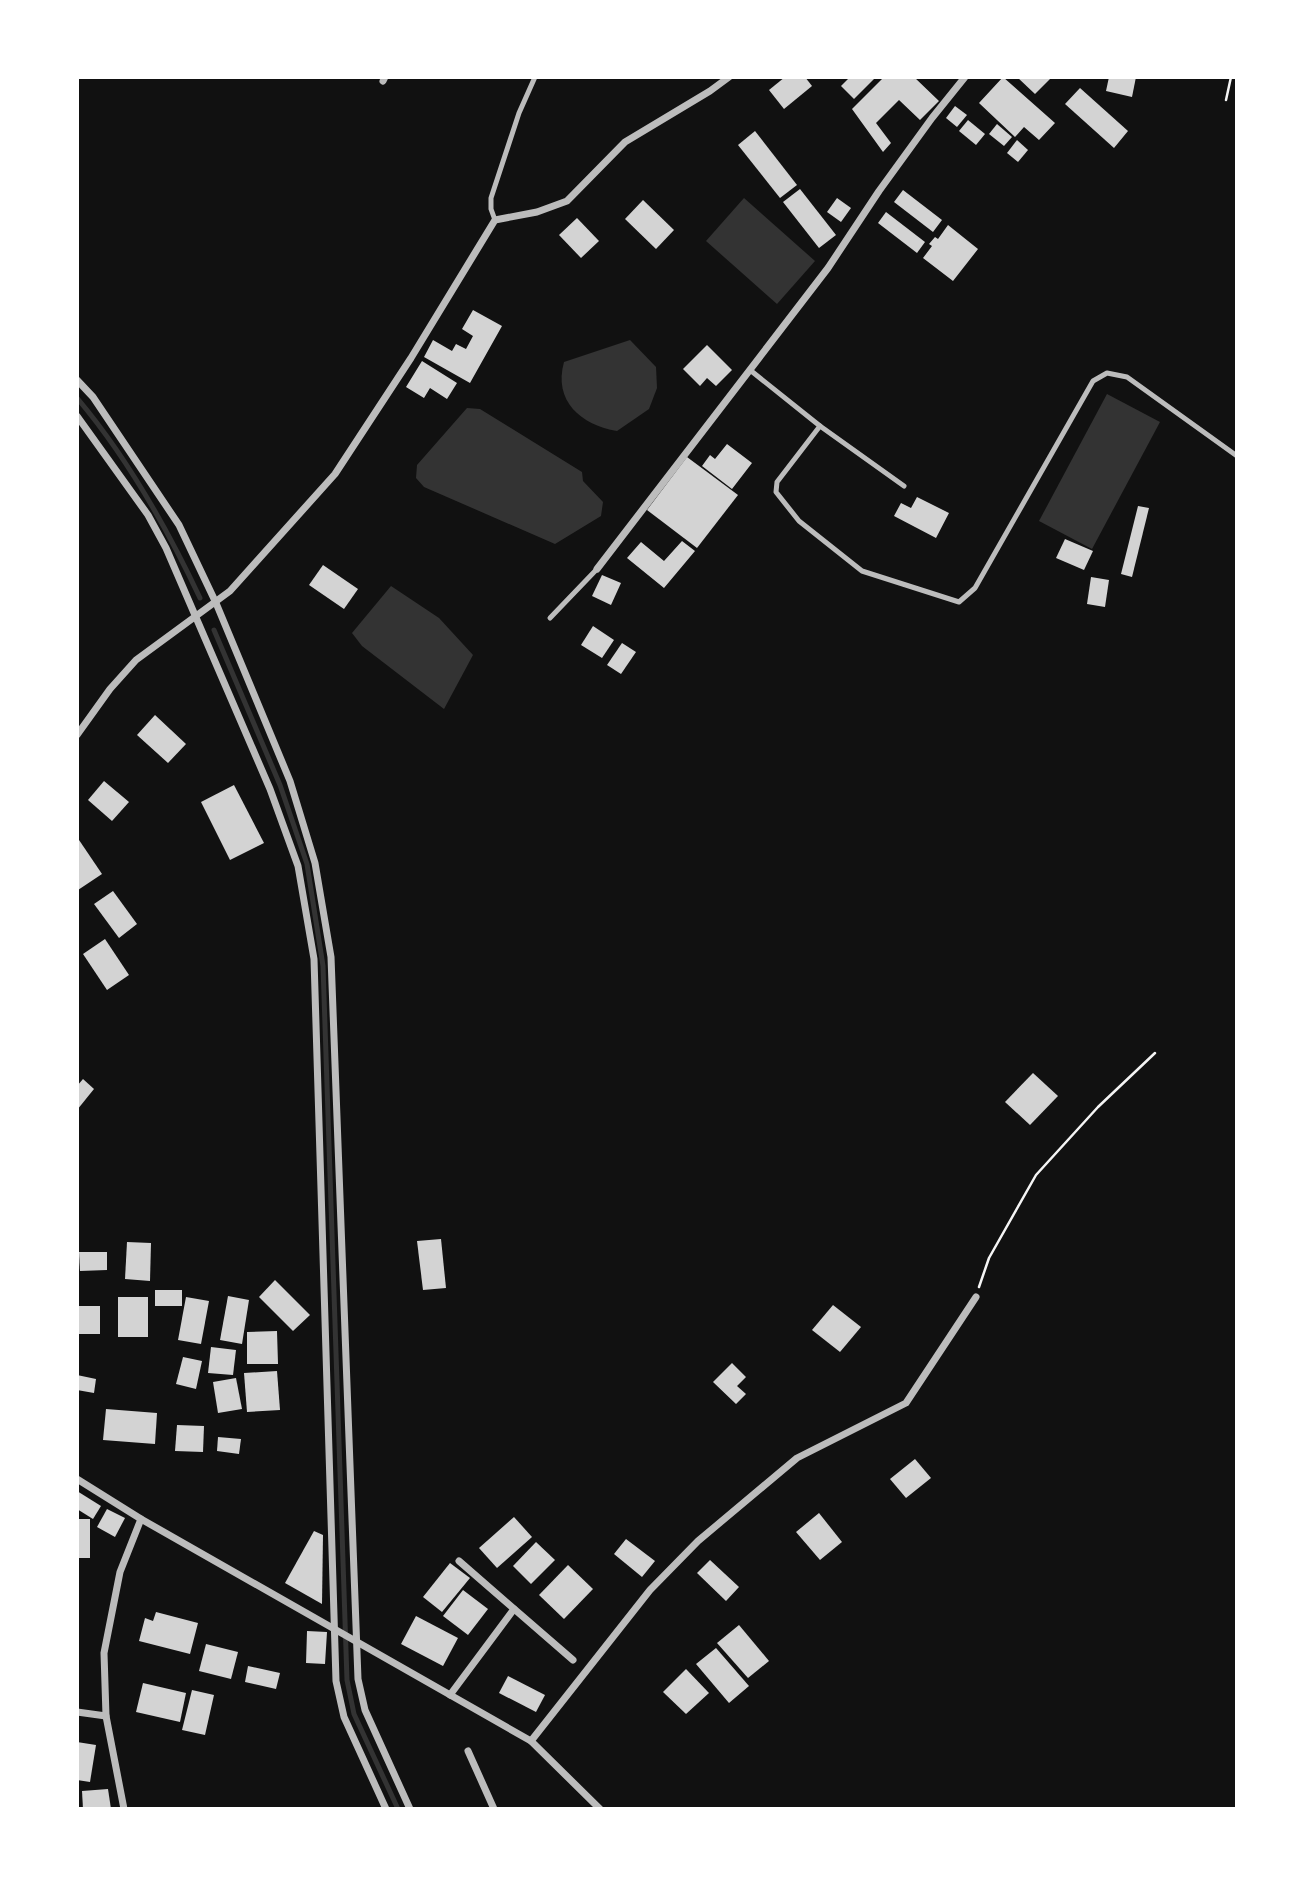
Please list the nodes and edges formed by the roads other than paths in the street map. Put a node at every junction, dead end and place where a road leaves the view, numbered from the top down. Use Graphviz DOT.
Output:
graph roads {
  1 [pos="534,77"];
  2 [pos="729,77"];
  3 [pos="965,77"];
  4 [pos="495,220"];
  5 [pos="750,370"];
  6 [pos="77,380"];
  7 [pos="77,416"];
  8 [pos="820,426"];
  9 [pos="1237,456"];
  10 [pos="904,486"];
  11 [pos="597,569"];
  12 [pos="216,603"];
  13 [pos="197,615"];
  14 [pos="550,618"];
  15 [pos="77,735"];
  16 [pos="976,1297"];
  17 [pos="77,1479"];
  18 [pos="141,1518"];
  19 [pos="459,1561"];
  20 [pos="514,1609"];
  21 [pos="337,1631"];
  22 [pos="354,1641"];
  23 [pos="573,1660"];
  24 [pos="450,1695"];
  25 [pos="77,1712"];
  26 [pos="106,1716"];
  27 [pos="531,1741"];
  28 [pos="468,1751"];
  29 [pos="124,1809"];
  30 [pos="386,1809"];
  31 [pos="410,1809"];
  32 [pos="494,1809"];
  33 [pos="600,1809"];
  1 -- 4 [label="lane"];
  2 -- 4 [label="street"];
  3 -- 5 [label="street"];
  4 -- 12 [label="street"];
  5 -- 8 [label="lane"];
  5 -- 11 [label="street"];
  6 -- 12 [label="street"];
  7 -- 13 [label="street"];
  8 -- 9 [label="lane"];
  8 -- 10 [label="lane"];
  11 -- 14 [label="lane"];
  12 -- 13 [label="street"];
  12 -- 22 [label="street"];
  13 -- 15 [label="street"];
  13 -- 21 [label="street"];
  16 -- 27 [label="street"];
  17 -- 18 [label="street"];
  18 -- 21 [label="street"];
  18 -- 26 [label="street"];
  19 -- 20 [label="street"];
  20 -- 23 [label="street"];
  20 -- 24 [label="street"];
  21 -- 22 [label="street"];
  21 -- 30 [label="street"];
  22 -- 24 [label="street"];
  22 -- 31 [label="street"];
  24 -- 27 [label="street"];
  25 -- 26 [label="street"];
  26 -- 29 [label="street"];
  27 -- 33 [label="street"];
  28 -- 32 [label="street"];
}
